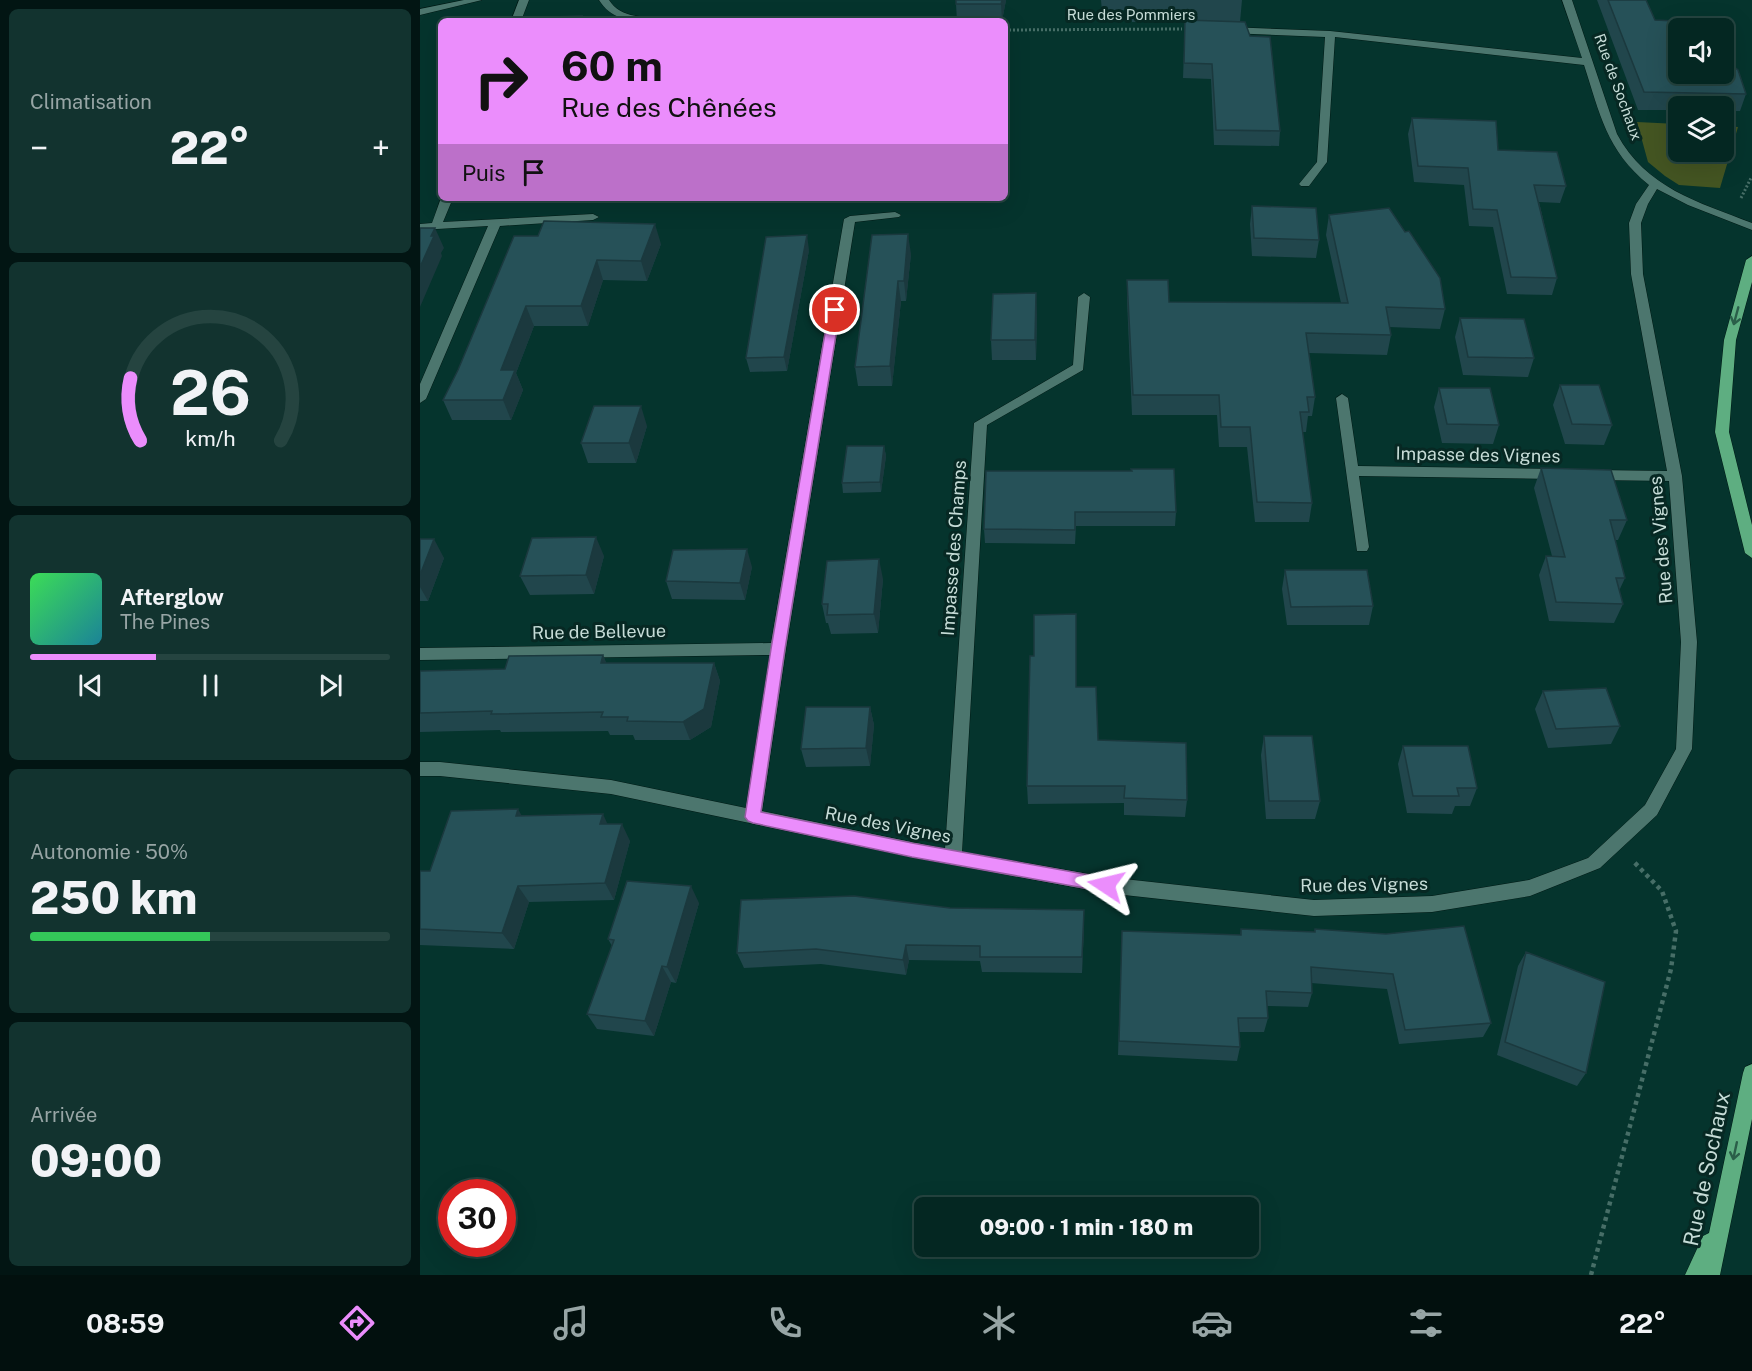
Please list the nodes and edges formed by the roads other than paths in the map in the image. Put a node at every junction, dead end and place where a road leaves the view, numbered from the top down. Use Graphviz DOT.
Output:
graph roads {
  1 [pos="477,0"];
  2 [pos="524,0"];
  3 [pos="604,0"];
  4 [pos="1567,0"];
  5 [pos="420,12"];
  6 [pos="517,18"];
  7 [pos="638,18"];
  8 [pos="1182,29"];
  9 [pos="1330,34"];
  10 [pos="1587,62"];
  11 [pos="1305,184"];
  12 [pos="1654,184"];
  13 [pos="446,201"];
  14 [pos="895,215"];
  15 [pos="593,217"];
  16 [pos="496,222"];
  17 [pos="436,226"];
  18 [pos="420,227"];
  19 [pos="1752,227"];
  20 [pos="1752,260"];
  21 [pos="1084,297"];
  22 [pos="1342,398"];
  23 [pos="420,399"];
  24 [pos="1352,471"];
  25 [pos="1675,476"];
  26 [pos="1362,547"];
  27 [pos="1752,553"];
  28 [pos="778,649"];
  29 [pos="420,654"];
  30 [pos="420,769"];
  31 [pos="753,817"];
  32 [pos="953,858"];
  33 [pos="1752,1073"];
  34 [pos="1721,1218"];
  35 [pos="1695,1275"];
  36 [pos="1710,1275"];
  1 -- 5 [label="street"];
  2 -- 6 [label="street"];
  3 -- 7 [label="street"];
  4 -- 10 [label="street, Rue de Sochaux"];
  8 -- 9 [label="street, Rue des Pommiers"];
  9 -- 10 [label="street, Rue des Pommiers"];
  9 -- 11 [label="street"];
  10 -- 12 [label="street, Rue de Sochaux"];
  12 -- 19 [label="street, Rue de Sochaux"];
  12 -- 25 [label="street, Rue des Vignes"];
  13 -- 17 [label="street"];
  14 -- 28 [label="street"];
  15 -- 16 [label="street"];
  16 -- 17 [label="street"];
  16 -- 23 [label="street"];
  17 -- 18 [label="street"];
  20 -- 27 [label="main road, one-way"];
  21 -- 32 [label="street, Impasse des Champs"];
  22 -- 24 [label="street"];
  24 -- 25 [label="street, Impasse des Vignes"];
  24 -- 26 [label="street"];
  25 -- 32 [label="street, Rue des Vignes"];
  28 -- 29 [label="street, Rue de Bellevue"];
  28 -- 31 [label="street"];
  30 -- 31 [label="street, Rue des Vignes"];
  31 -- 32 [label="street, Rue des Vignes"];
  33 -- 34 [label="main road, Rue de Sochaux, one-way"];
  34 -- 35 [label="main road"];
  34 -- 36 [label="main road, Rue de Sochaux"];
}
